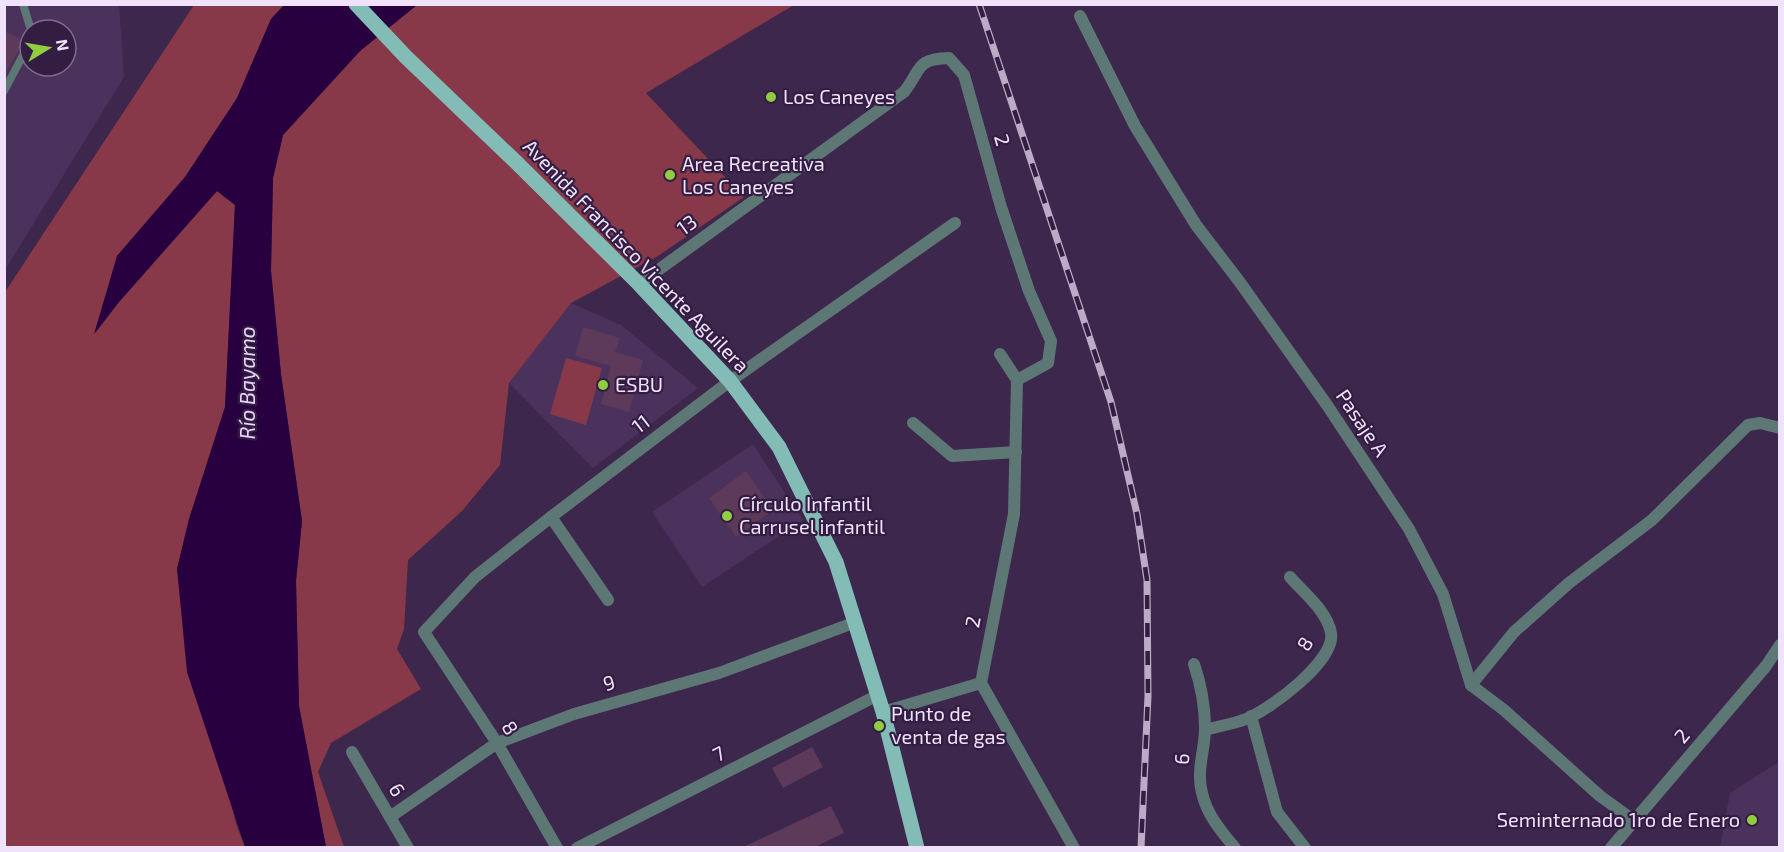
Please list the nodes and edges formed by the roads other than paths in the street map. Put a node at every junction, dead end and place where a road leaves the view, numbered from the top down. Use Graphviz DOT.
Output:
graph roads {
  1 [pos="356,4"];
  2 [pos="1080,16"];
  3 [pos="18,65"];
  4 [pos="4,91"];
  5 [pos="904,92"];
  6 [pos="955,223"];
  7 [pos="639,284"];
  8 [pos="1000,354"];
  9 [pos="1017,380"];
  10 [pos="730,381"];
  11 [pos="913,423"];
  12 [pos="1779,428"];
  13 [pos="1016,453"];
  14 [pos="550,518"];
  15 [pos="1290,577"];
  16 [pos="608,600"];
  17 [pos="856,622"];
  18 [pos="424,632"];
  19 [pos="1779,645"];
  20 [pos="1194,664"];
  21 [pos="981,683"];
  22 [pos="1471,685"];
  23 [pos="878,695"];
  24 [pos="883,712"];
  25 [pos="1251,716"];
  26 [pos="1205,730"];
  27 [pos="497,743"];
  28 [pos="352,752"];
  29 [pos="390,818"];
  30 [pos="1636,822"];
  31 [pos="408,848"];
  32 [pos="557,848"];
  33 [pos="577,848"];
  34 [pos="917,848"];
  35 [pos="1074,848"];
  36 [pos="1236,848"];
  37 [pos="1305,848"];
  38 [pos="1611,848"];
  1 -- 7 [label="main road, Avenida Francisco Vicente Aguilera"];
  2 -- 22 [label="street, Pasaje A"];
  3 -- 4 [label="lane"];
  5 -- 7 [label="street, 13"];
  5 -- 9 [label="street, 2"];
  6 -- 10 [label="street, 11"];
  7 -- 10 [label="main road, Avenida Francisco Vicente Aguilera"];
  8 -- 9 [label="street"];
  9 -- 13 [label="street, 2"];
  10 -- 14 [label="street, 11"];
  10 -- 17 [label="main road, Avenida Francisco Vicente Aguilera"];
  11 -- 13 [label="street"];
  12 -- 22 [label="street"];
  13 -- 21 [label="street, 2"];
  14 -- 16 [label="street"];
  14 -- 18 [label="street, 11"];
  15 -- 25 [label="street, 8"];
  17 -- 23 [label="main road, Avenida Francisco Vicente Aguilera"];
  17 -- 27 [label="street, 9"];
  18 -- 27 [label="street, 8"];
  19 -- 30 [label="street, 2"];
  20 -- 26 [label="street, 6"];
  21 -- 24 [label="street"];
  21 -- 35 [label="street"];
  22 -- 30 [label="street"];
  23 -- 24 [label="main road, Avenida Francisco Vicente Aguilera"];
  23 -- 33 [label="street, 7"];
  24 -- 34 [label="main road, Avenida Francisco Vicente Aguilera"];
  25 -- 26 [label="street, 8"];
  25 -- 37 [label="street"];
  26 -- 36 [label="street, 6"];
  27 -- 29 [label="street, 9"];
  27 -- 32 [label="street, 8"];
  28 -- 29 [label="street, 6"];
  29 -- 31 [label="street, 6"];
  30 -- 38 [label="street, 2"];
}
